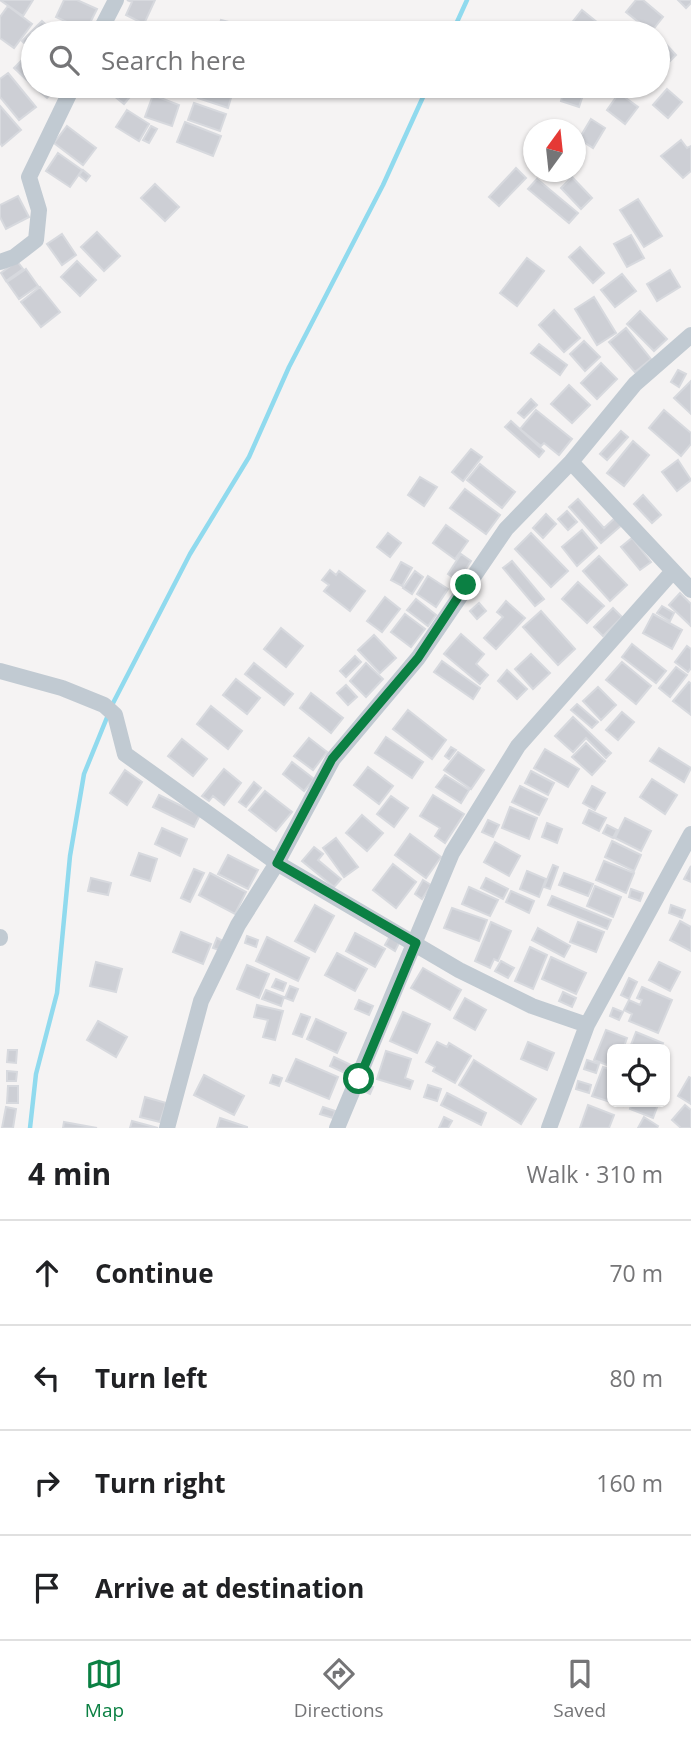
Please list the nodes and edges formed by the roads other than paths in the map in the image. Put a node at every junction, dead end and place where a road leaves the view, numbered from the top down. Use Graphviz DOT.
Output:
graph roads {
  1 [pos="116,0"];
  2 [pos="105,21"];
  3 [pos="67,98"];
  4 [pos="0,262"];
  5 [pos="691,335"];
  6 [pos="572,462"];
  7 [pos="673,571"];
  8 [pos="691,590"];
  9 [pos="1,675"];
  10 [pos="691,834"];
  11 [pos="277,863"];
  12 [pos="416,943"];
  13 [pos="587,1025"];
  14 [pos="167,1128"];
  15 [pos="337,1128"];
  16 [pos="548,1128"];
  1 -- 2 [label="street"];
  3 -- 4 [label="street"];
  5 -- 6 [label="street"];
  6 -- 7 [label="street"];
  6 -- 11 [label="street"];
  7 -- 8 [label="street"];
  7 -- 12 [label="street"];
  9 -- 11 [label="street"];
  10 -- 13 [label="street"];
  11 -- 12 [label="street"];
  11 -- 14 [label="street"];
  12 -- 13 [label="street"];
  12 -- 15 [label="street"];
  13 -- 16 [label="street"];
}
